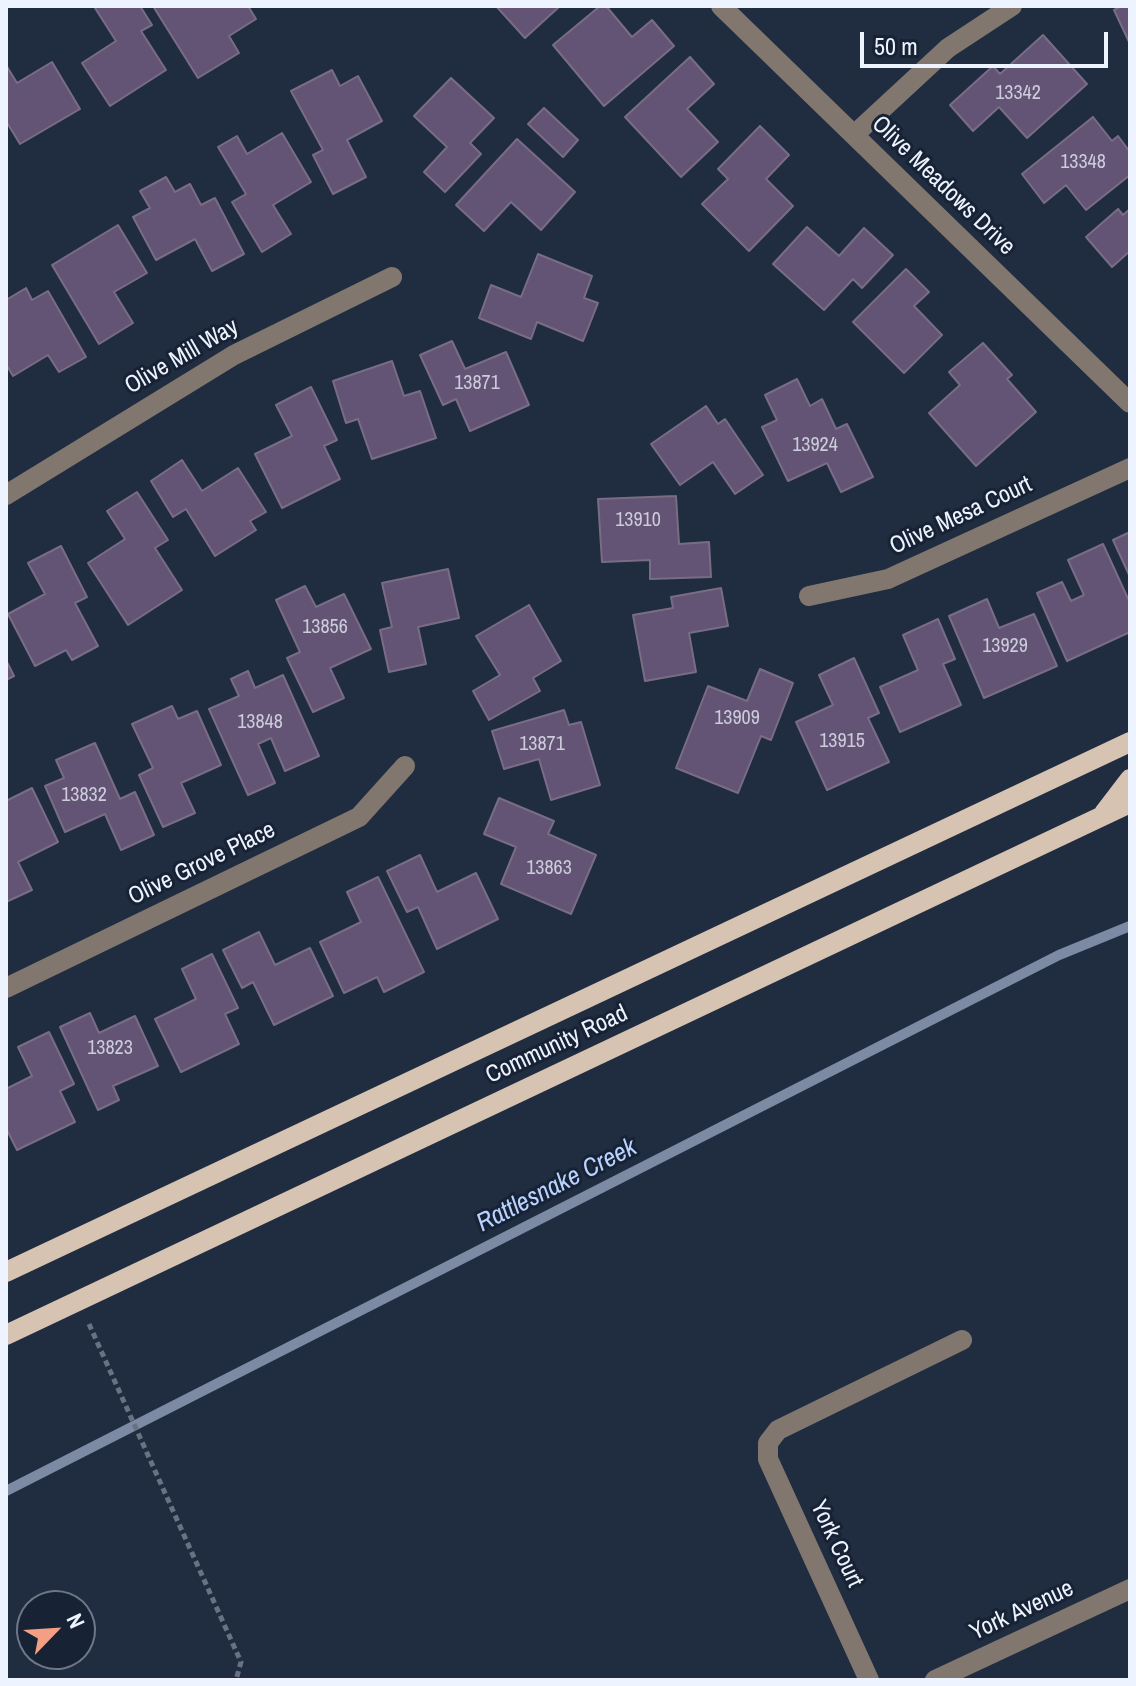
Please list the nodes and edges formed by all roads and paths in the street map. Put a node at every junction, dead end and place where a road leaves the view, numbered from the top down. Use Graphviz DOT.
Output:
graph roads {
  1 [pos="721,6"];
  2 [pos="1012,6"];
  3 [pos="854,135"];
  4 [pos="392,277"];
  5 [pos="1130,403"];
  6 [pos="1130,468"];
  7 [pos="6,495"];
  8 [pos="809,596"];
  9 [pos="1130,742"];
  10 [pos="405,766"];
  11 [pos="1130,779"];
  12 [pos="1130,803"];
  13 [pos="1102,816"];
  14 [pos="6,988"];
  15 [pos="6,1272"];
  16 [pos="6,1335"];
  17 [pos="962,1340"];
  18 [pos="98,1343"];
  19 [pos="1130,1589"];
  20 [pos="236,1680"];
  21 [pos="869,1680"];
  22 [pos="935,1680"];
  1 -- 3 [label="street, Olive Meadows Drive"];
  2 -- 3 [label="street"];
  3 -- 5 [label="street, Olive Meadows Drive"];
  4 -- 7 [label="street, Olive Mill Way"];
  6 -- 8 [label="street, Olive Mesa Court"];
  9 -- 15 [label="main road, Community Road"];
  10 -- 14 [label="street, Olive Grove Place"];
  11 -- 13 [label="main road"];
  12 -- 13 [label="main road, Community Road"];
  13 -- 16 [label="main road, Community Road"];
  17 -- 21 [label="street, York Court"];
  18 -- 20 [label="path"];
  19 -- 22 [label="street, York Avenue"];
}
